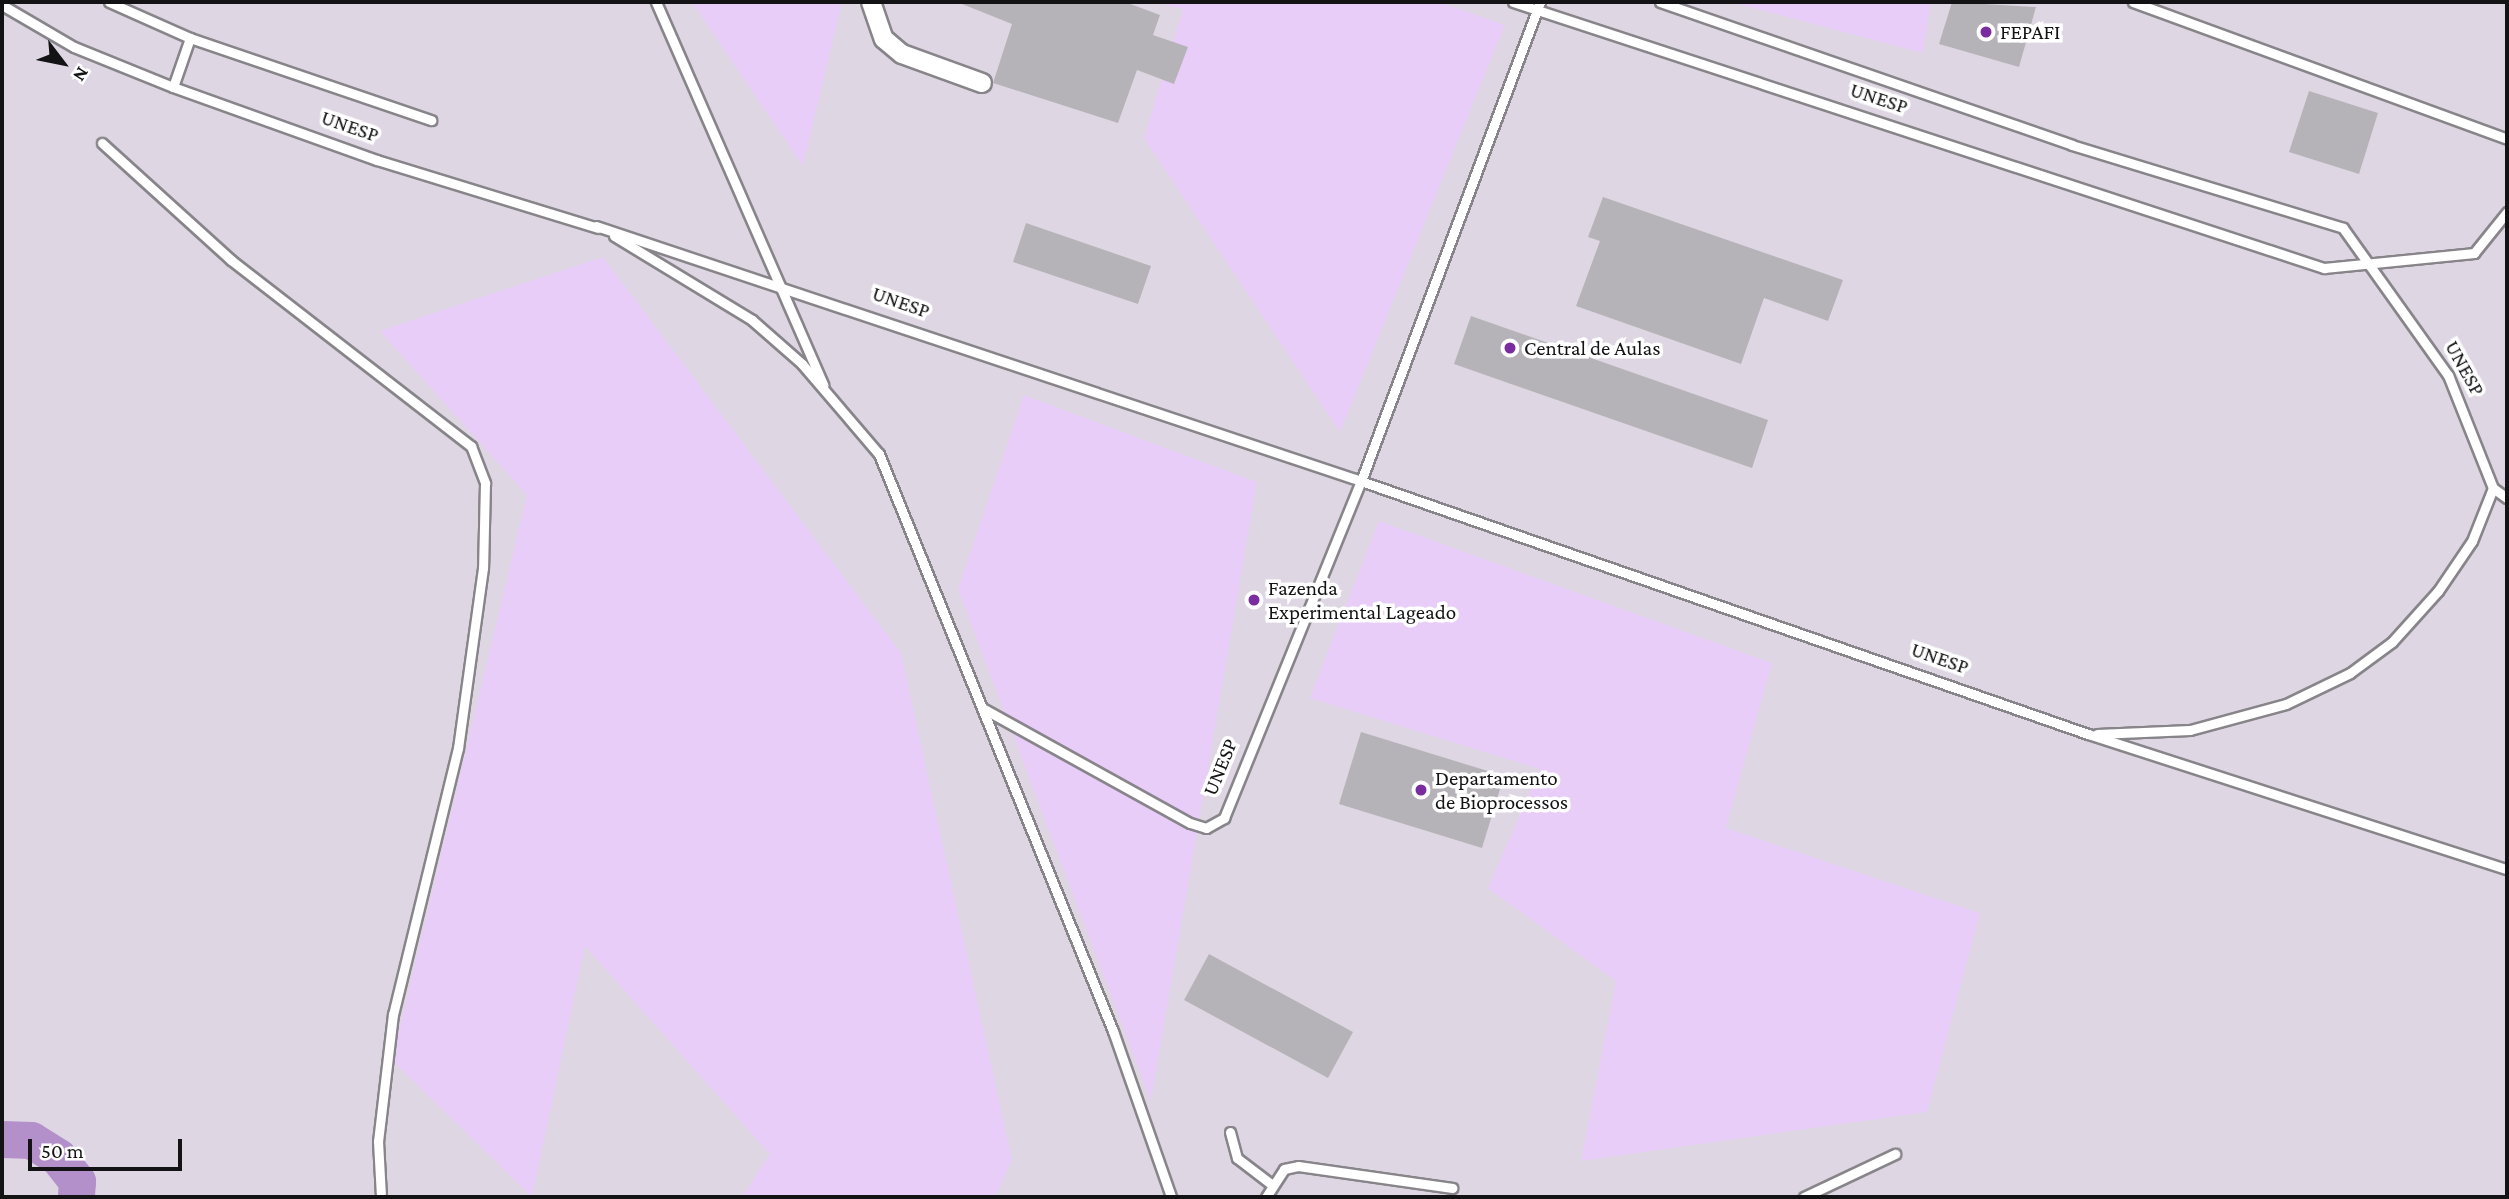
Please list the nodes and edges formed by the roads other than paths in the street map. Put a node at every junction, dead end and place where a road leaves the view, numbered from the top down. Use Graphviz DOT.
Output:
graph roads {
  1 [pos="109,2"];
  2 [pos="656,2"];
  3 [pos="871,2"];
  4 [pos="1513,2"];
  5 [pos="1660,2"];
  6 [pos="2133,2"];
  7 [pos="2,5"];
  8 [pos="1539,6"];
  9 [pos="190,38"];
  10 [pos="982,83"];
  11 [pos="173,87"];
  12 [pos="431,120"];
  13 [pos="2507,139"];
  14 [pos="102,144"];
  15 [pos="2507,212"];
  16 [pos="596,226"];
  17 [pos="2368,266"];
  18 [pos="785,286"];
  19 [pos="826,393"];
  20 [pos="1361,481"];
  21 [pos="2493,488"];
  22 [pos="2507,498"];
  23 [pos="984,709"];
  24 [pos="2088,734"];
  25 [pos="2507,869"];
  26 [pos="1230,1132"];
  27 [pos="1895,1154"];
  28 [pos="1271,1184"];
  29 [pos="1452,1188"];
  30 [pos="381,1197"];
  31 [pos="1171,1197"];
  32 [pos="1266,1197"];
  33 [pos="1804,1197"];
  1 -- 9 [label="lane, UNESP"];
  2 -- 18 [label="lane, UNESP"];
  3 -- 10 [label="street"];
  4 -- 8 [label="lane, UNESP"];
  5 -- 17 [label="lane, UNESP"];
  6 -- 13 [label="lane"];
  7 -- 11 [label="lane, UNESP"];
  8 -- 17 [label="lane, UNESP"];
  8 -- 20 [label="lane, UNESP"];
  9 -- 11 [label="lane"];
  9 -- 12 [label="lane, UNESP"];
  11 -- 16 [label="lane, UNESP"];
  14 -- 30 [label="lane"];
  15 -- 17 [label="lane"];
  16 -- 18 [label="lane, UNESP"];
  16 -- 19 [label="lane, UNESP"];
  17 -- 21 [label="lane, UNESP"];
  18 -- 19 [label="lane, UNESP"];
  18 -- 20 [label="lane, UNESP"];
  19 -- 23 [label="lane, UNESP"];
  20 -- 23 [label="lane, UNESP"];
  20 -- 24 [label="lane, UNESP"];
  21 -- 22 [label="lane"];
  21 -- 24 [label="lane"];
  23 -- 31 [label="lane, UNESP"];
  24 -- 25 [label="lane, UNESP"];
  26 -- 28 [label="lane"];
  27 -- 33 [label="lane"];
  28 -- 29 [label="lane"];
  28 -- 32 [label="lane"];
}
